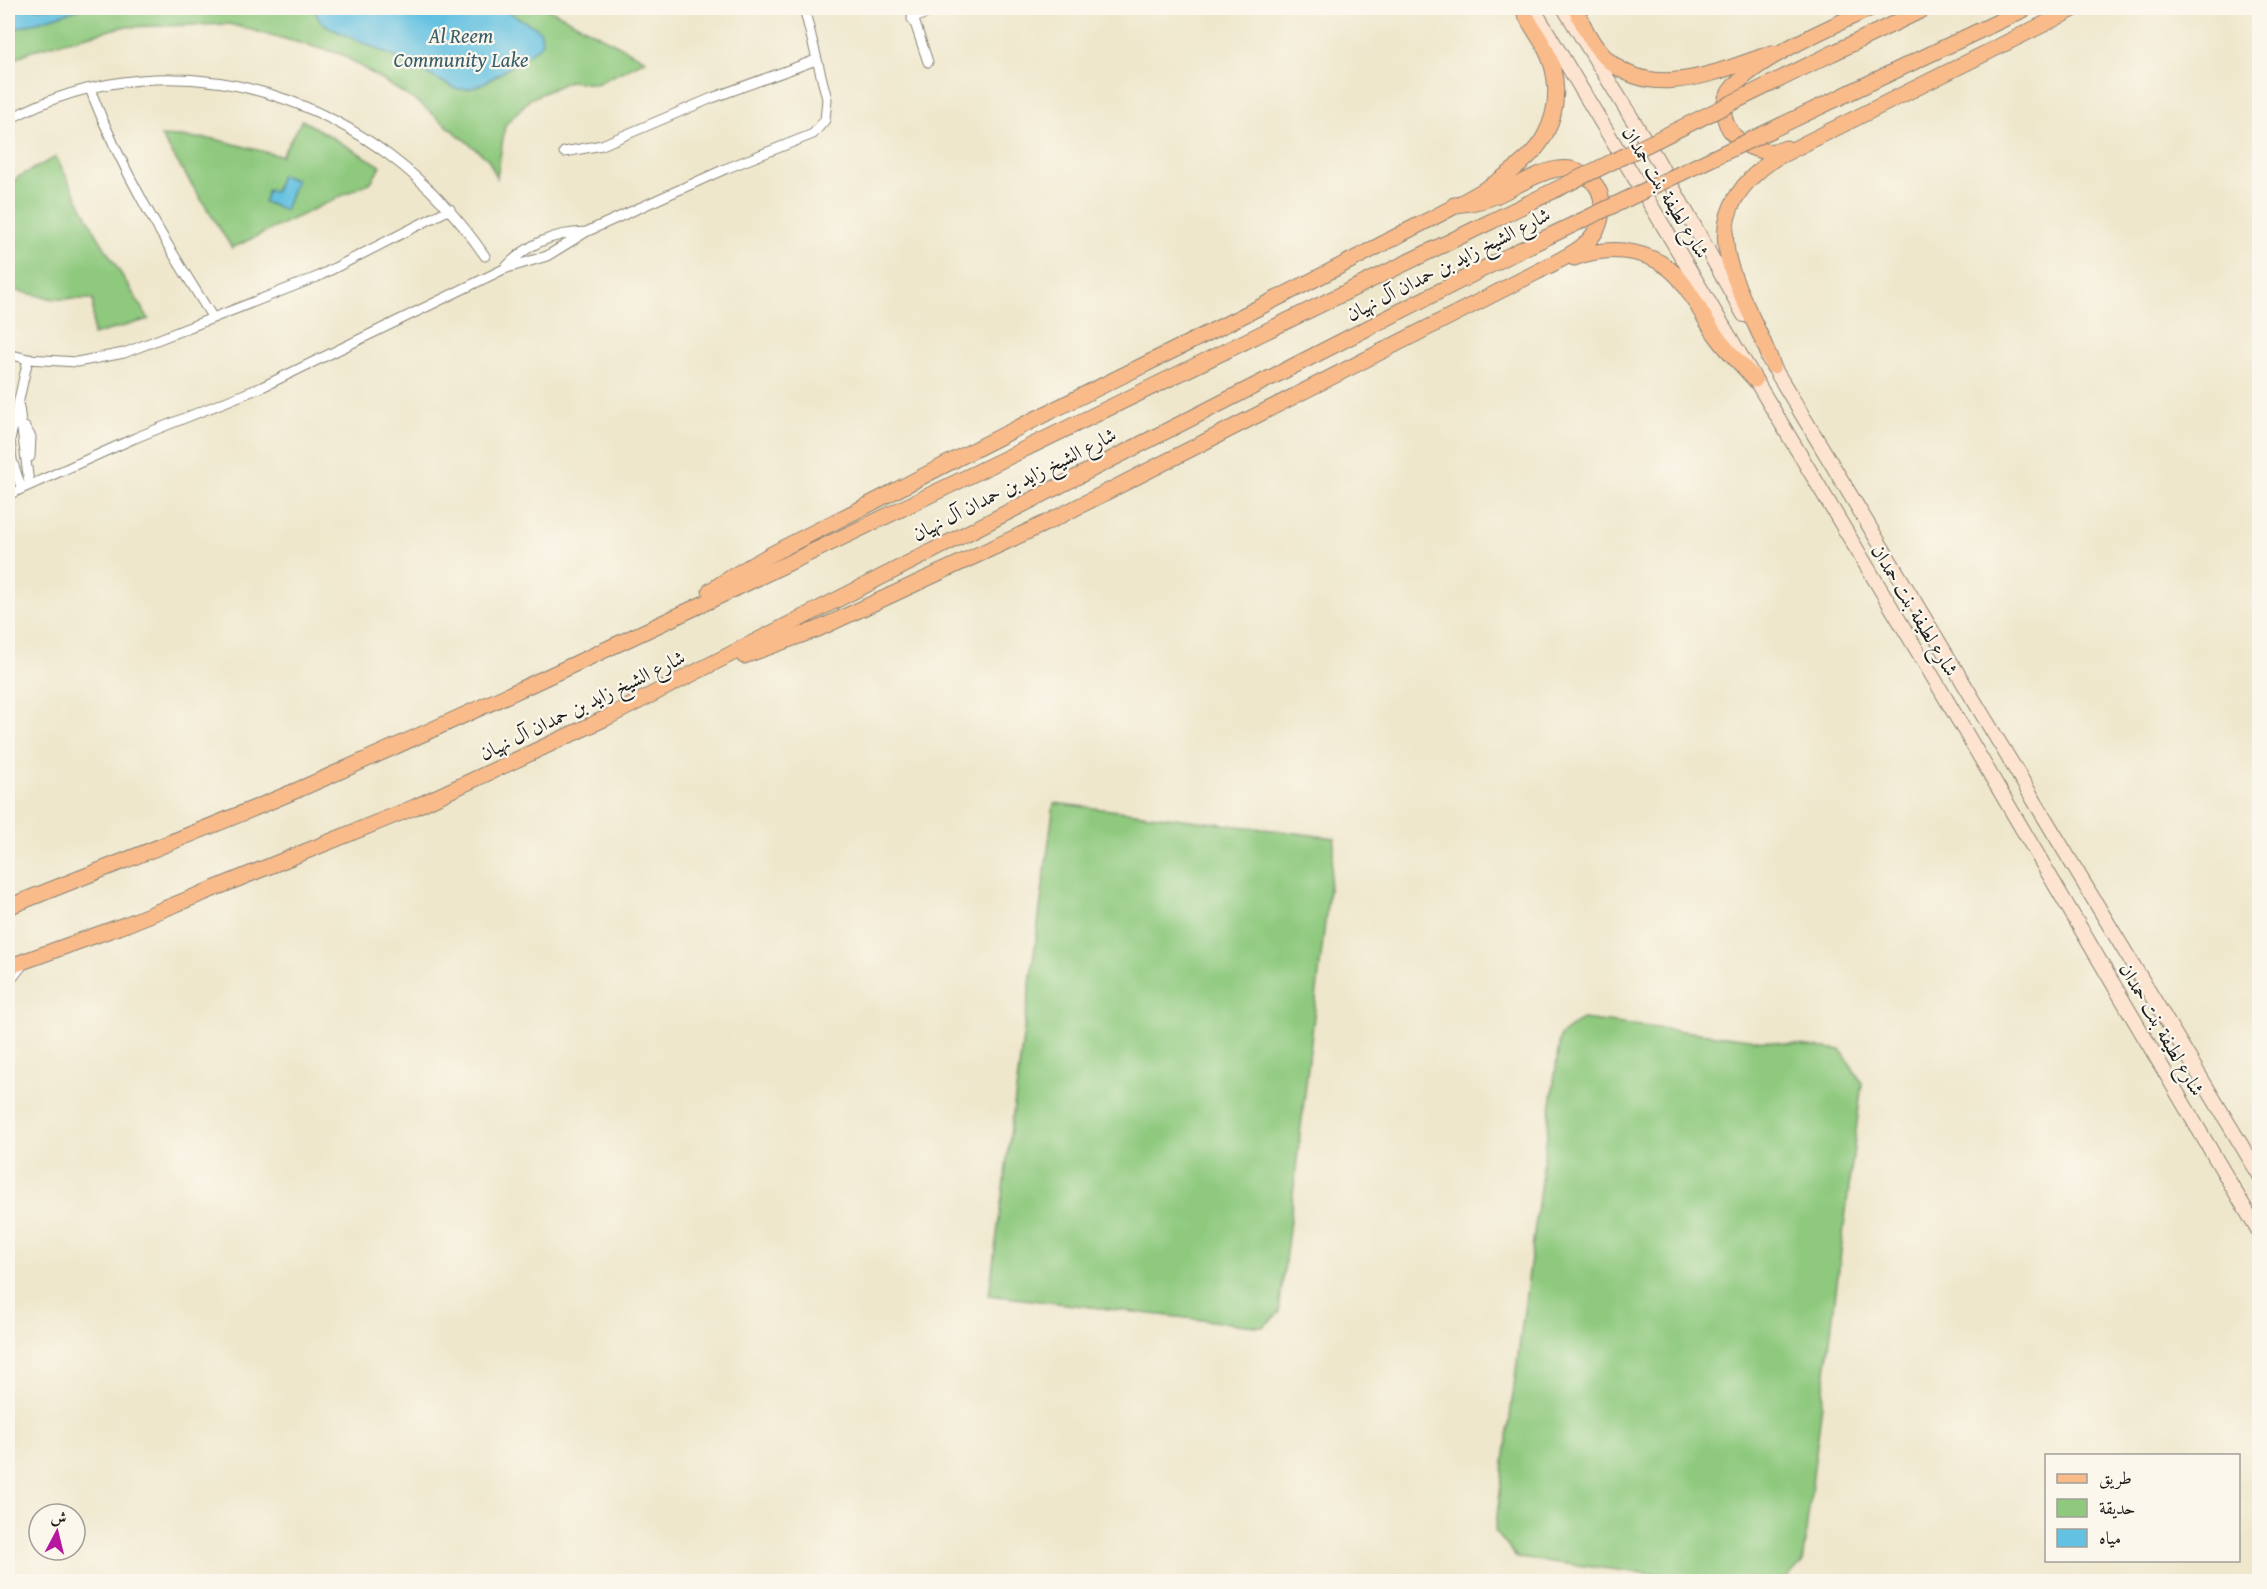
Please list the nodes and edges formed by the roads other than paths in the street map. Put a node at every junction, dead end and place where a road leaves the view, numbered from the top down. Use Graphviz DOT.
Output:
graph roads {
  1 [pos="804,8"];
  2 [pos="910,8"];
  3 [pos="939,8"];
  4 [pos="1523,8"];
  5 [pos="1533,8"];
  6 [pos="1564,8"];
  7 [pos="1575,8"];
  8 [pos="1871,8"];
  9 [pos="1926,8"];
  10 [pos="2027,8"];
  11 [pos="2076,8"];
  12 [pos="912,19"];
  13 [pos="1792,46"];
  14 [pos="816,60"];
  15 [pos="928,62"];
  16 [pos="90,89"];
  17 [pos="8,120"];
  18 [pos="1833,128"];
  19 [pos="564,152"];
  20 [pos="1454,205"];
  21 [pos="450,209"];
  22 [pos="586,232"];
  23 [pos="485,256"];
  24 [pos="504,269"];
  25 [pos="1537,272"];
  26 [pos="213,318"];
  27 [pos="8,354"];
  28 [pos="28,359"];
  29 [pos="1773,366"];
  30 [pos="1755,380"];
  31 [pos="19,407"];
  32 [pos="23,424"];
  33 [pos="11,427"];
  34 [pos="25,485"];
  35 [pos="8,495"];
  36 [pos="685,612"];
  37 [pos="699,671"];
  38 [pos="8,907"];
  39 [pos="23,962"];
  40 [pos="8,967"];
  41 [pos="8,981"];
  42 [pos="2259,1176"];
  43 [pos="2259,1234"];
  1 -- 14 [label="street"];
  2 -- 12 [label="street"];
  3 -- 12 [label="street"];
  4 -- 20 [label="main road"];
  5 -- 30 [label="main road, شارع لطيفة بنت حمدان"];
  6 -- 29 [label="main road, شارع لطيفة بنت حمدان"];
  7 -- 13 [label="main road"];
  8 -- 13 [label="main road"];
  9 -- 36 [label="main road, شارع الشيخ زايد بن حمدان آل نهيان, bridge"];
  10 -- 37 [label="main road, شارع الشيخ زايد بن حمدان آل نهيان, bridge"];
  11 -- 18 [label="main road"];
  12 -- 15 [label="street"];
  13 -- 18 [label="main road"];
  14 -- 19 [label="street"];
  14 -- 22 [label="street"];
  16 -- 17 [label="street"];
  16 -- 21 [label="street"];
  16 -- 26 [label="street"];
  18 -- 29 [label="main road"];
  20 -- 25 [label="main road"];
  20 -- 36 [label="main road"];
  21 -- 23 [label="street"];
  21 -- 26 [label="street"];
  22 -- 24 [label="street"];
  22 -- 24 [label="street"];
  24 -- 34 [label="street"];
  25 -- 30 [label="main road"];
  25 -- 37 [label="main road"];
  26 -- 28 [label="street"];
  27 -- 28 [label="street"];
  28 -- 31 [label="street"];
  29 -- 42 [label="main road, شارع لطيفة بنت حمدان"];
  30 -- 43 [label="main road, شارع لطيفة بنت حمدان"];
  31 -- 32 [label="street"];
  31 -- 33 [label="street"];
  32 -- 33 [label="street"];
  32 -- 34 [label="street"];
  33 -- 34 [label="street"];
  34 -- 35 [label="street"];
  36 -- 38 [label="main road, شارع الشيخ زايد بن حمدان آل نهيان"];
  37 -- 39 [label="main road, شارع الشيخ زايد بن حمدان آل نهيان"];
  39 -- 40 [label="main road, شارع الشيخ زايد بن حمدان آل نهيان"];
  39 -- 41 [label="street"];
}
